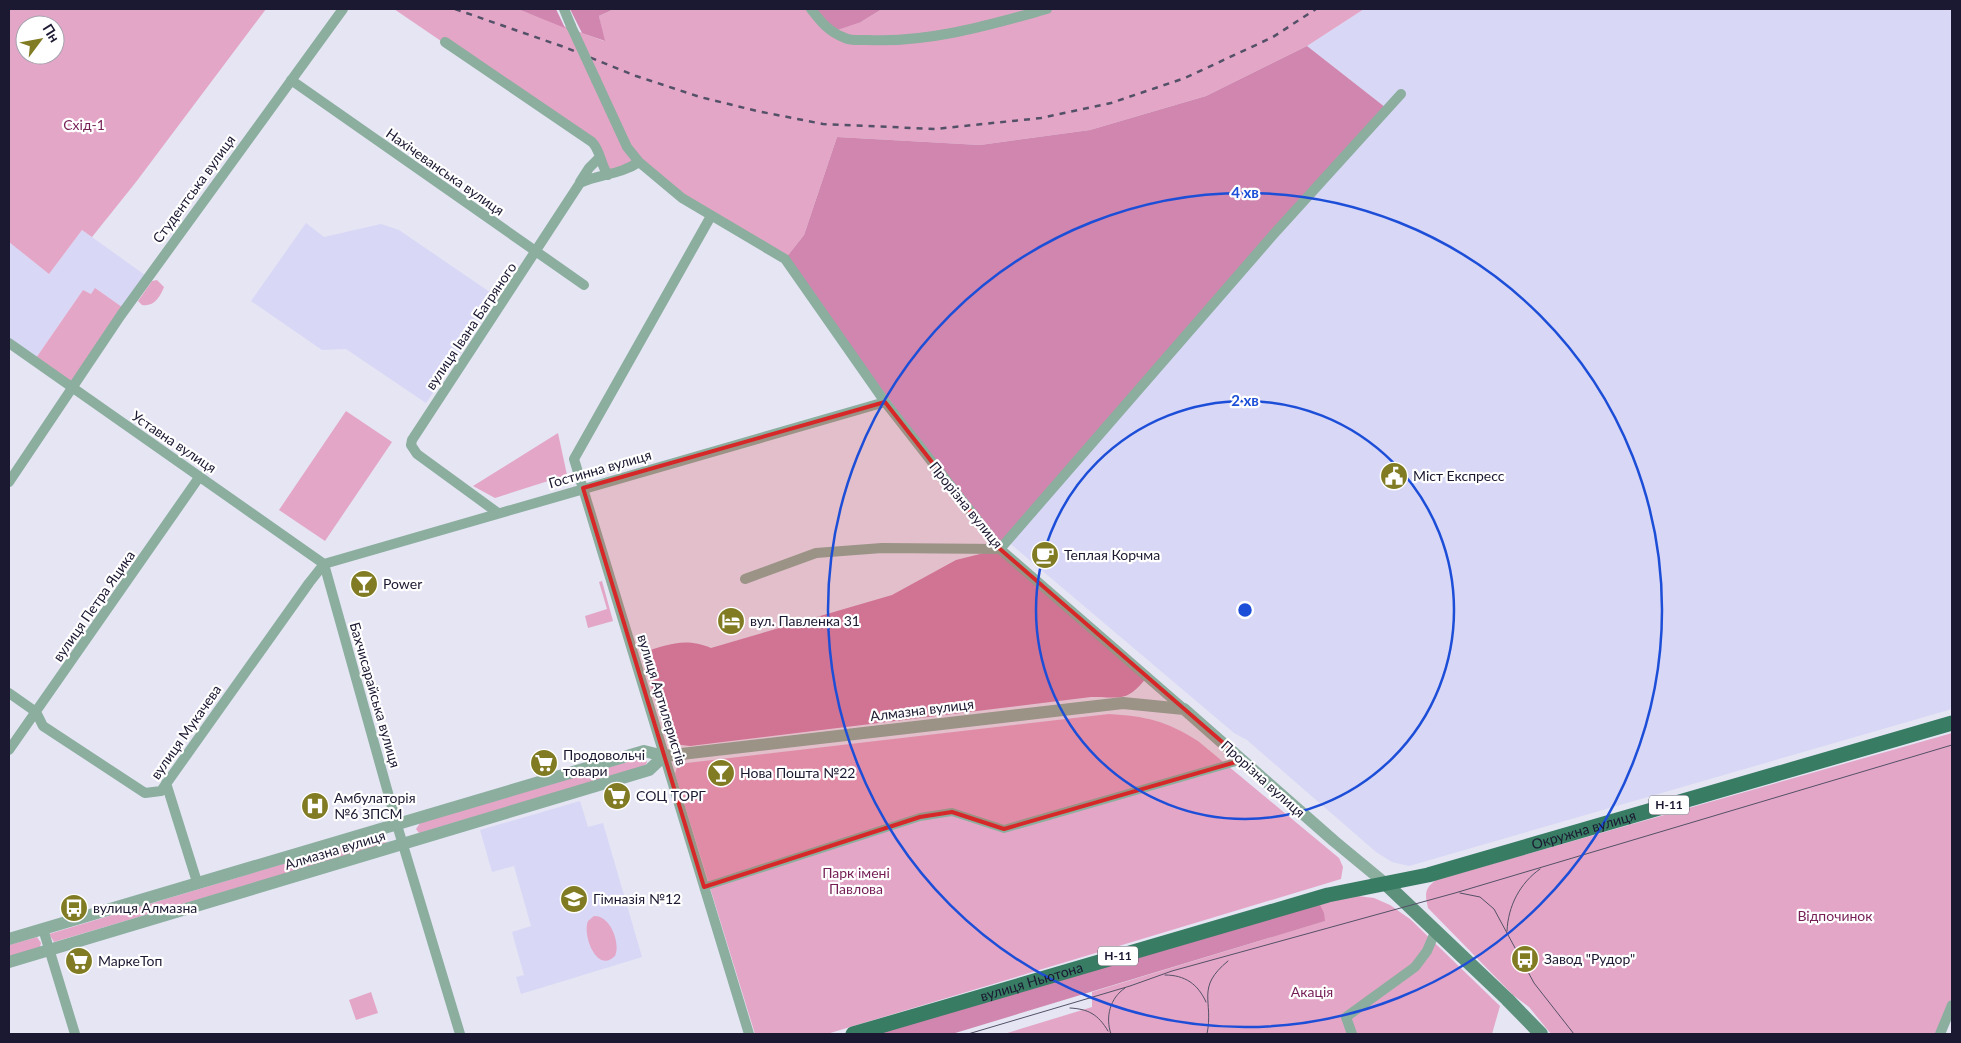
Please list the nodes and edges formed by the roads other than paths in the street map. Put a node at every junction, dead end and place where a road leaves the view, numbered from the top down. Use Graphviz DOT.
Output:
graph roads {
  1 [pos="342,9"];
  2 [pos="564,9"];
  3 [pos="811,9"];
  4 [pos="1047,9"];
  5 [pos="445,42"];
  6 [pos="291,80"];
  7 [pos="1401,94"];
  8 [pos="600,157"];
  9 [pos="639,162"];
  10 [pos="608,175"];
  11 [pos="580,183"];
  12 [pos="710,216"];
  13 [pos="536,253"];
  14 [pos="584,285"];
  15 [pos="9,343"];
  16 [pos="72,390"];
  17 [pos="884,402"];
  18 [pos="200,476"];
  19 [pos="9,482"];
  20 [pos="583,488"];
  21 [pos="498,513"];
  22 [pos="1000,549"];
  23 [pos="324,564"];
  24 [pos="745,579"];
  25 [pos="9,693"];
  26 [pos="1184,709"];
  27 [pos="36,712"];
  28 [pos="1952,723"];
  29 [pos="9,750"];
  30 [pos="664,756"];
  31 [pos="1243,760"];
  32 [pos="166,783"];
  33 [pos="397,825"];
  34 [pos="403,845"];
  35 [pos="197,882"];
  36 [pos="1386,884"];
  37 [pos="704,887"];
  38 [pos="43,929"];
  39 [pos="1436,930"];
  40 [pos="9,939"];
  41 [pos="50,950"];
  42 [pos="9,962"];
  43 [pos="1952,1005"];
  44 [pos="75,1034"];
  45 [pos="460,1034"];
  46 [pos="749,1034"];
  47 [pos="853,1034"];
  48 [pos="1352,1034"];
  49 [pos="1541,1034"];
  50 [pos="1940,1034"];
  1 -- 6 [label="street, Студентська вулиця"];
  2 -- 9 [label="street, Прорізна вулиця, bridge"];
  3 -- 4 [label="street"];
  5 -- 8 [label="street"];
  6 -- 13 [label="street, Нахічеванська вулиця"];
  6 -- 16 [label="street, Студентська вулиця"];
  7 -- 22 [label="street"];
  8 -- 10 [label="street"];
  8 -- 11 [label="street, вулиця Івана Багряного"];
  9 -- 10 [label="street"];
  9 -- 12 [label="street, Прорізна вулиця"];
  10 -- 11 [label="street"];
  11 -- 13 [label="street, вулиця Івана Багряного"];
  12 -- 17 [label="street, Прорізна вулиця"];
  12 -- 20 [label="street, вулиця Артилеристів"];
  13 -- 14 [label="street, Нахічеванська вулиця"];
  13 -- 21 [label="street, вулиця Івана Багряного"];
  15 -- 16 [label="street, Уставна вулиця"];
  16 -- 18 [label="street, Уставна вулиця"];
  16 -- 19 [label="street, Студентська вулиця"];
  17 -- 20 [label="street, Гостинна вулиця"];
  17 -- 22 [label="street, Прорізна вулиця"];
  18 -- 23 [label="street, Уставна вулиця"];
  18 -- 27 [label="street, вулиця Петра Яцика"];
  20 -- 21 [label="street, Гостинна вулиця"];
  20 -- 30 [label="street, вулиця Артилеристів"];
  21 -- 23 [label="street, Гостинна вулиця"];
  22 -- 24 [label="street"];
  22 -- 26 [label="street, Прорізна вулиця"];
  23 -- 32 [label="street, вулиця Мукачева"];
  23 -- 33 [label="street, Бахчисарайська вулиця"];
  25 -- 27 [label="street, вулиця Мукачева"];
  26 -- 30 [label="street, Алмазна вулиця"];
  26 -- 31 [label="street, Прорізна вулиця"];
  27 -- 29 [label="street, вулиця Петра Яцика"];
  27 -- 32 [label="street, вулиця Мукачева"];
  28 -- 36 [label="main road, Окружна вулиця / Н-11"];
  30 -- 33 [label="street, Алмазна вулиця"];
  30 -- 34 [label="street, Алмазна вулиця"];
  30 -- 37 [label="street, вулиця Артилеристів"];
  31 -- 36 [label="street, Прорізна вулиця"];
  31 -- 37 [label="street"];
  32 -- 35 [label="street"];
  33 -- 34 [label="street, Бахчисарайська вулиця"];
  33 -- 35 [label="street, Алмазна вулиця"];
  34 -- 41 [label="street, Алмазна вулиця"];
  34 -- 45 [label="street, Бахчисарайська вулиця"];
  35 -- 38 [label="street, Алмазна вулиця"];
  36 -- 39 [label="main road, Прорізна вулиця"];
  36 -- 47 [label="main road, вулиця Ньютона / Н-11"];
  37 -- 46 [label="street, вулиця Артилеристів"];
  38 -- 40 [label="street, Алмазна вулиця"];
  38 -- 41 [label="street"];
  39 -- 48 [label="street"];
  39 -- 49 [label="main road, Прорізна вулиця"];
  41 -- 42 [label="street, Алмазна вулиця"];
  41 -- 44 [label="street"];
  43 -- 50 [label="street"];
}
